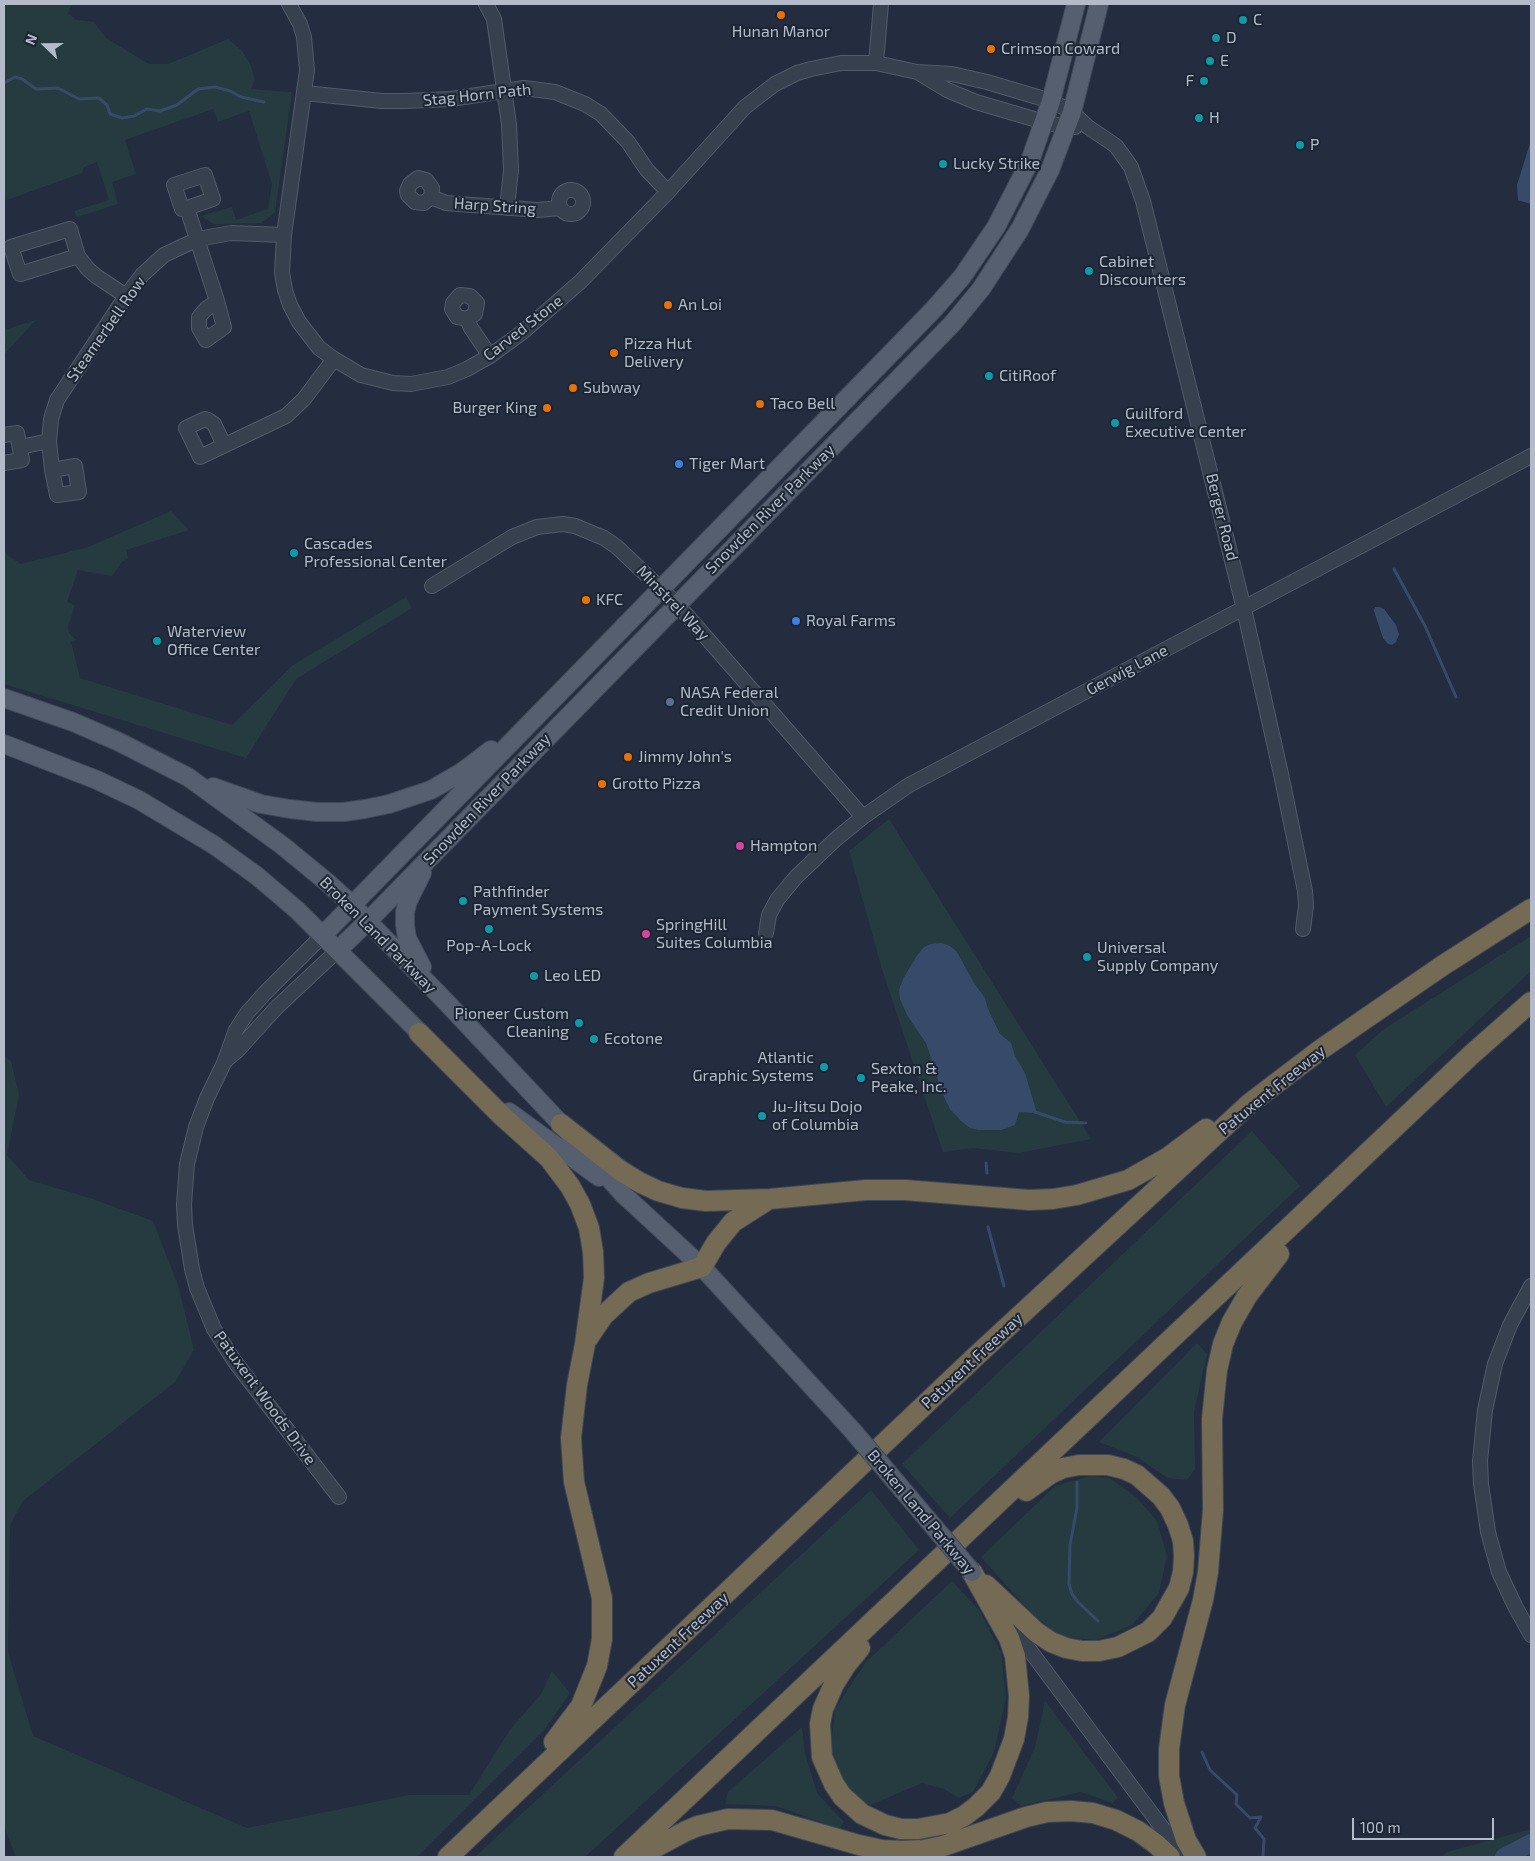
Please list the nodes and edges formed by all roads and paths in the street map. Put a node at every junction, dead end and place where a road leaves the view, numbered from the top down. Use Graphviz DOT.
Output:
graph roads {
  1 [pos="289,4"];
  2 [pos="486,4"];
  3 [pos="881,4"];
  4 [pos="1076,4"];
  5 [pos="1099,4"];
  6 [pos="876,64"];
  7 [pos="917,72"];
  8 [pos="504,90"];
  9 [pos="305,93"];
  10 [pos="1051,101"];
  11 [pos="1069,120"];
  12 [pos="1044,122"];
  13 [pos="668,192"];
  14 [pos="431,197"];
  15 [pos="188,208"];
  16 [pos="507,208"];
  17 [pos="560,208"];
  18 [pos="284,235"];
  19 [pos="198,240"];
  20 [pos="78,256"];
  21 [pos="126,296"];
  22 [pos="217,301"];
  23 [pos="467,320"];
  24 [pos="490,356"];
  25 [pos="334,360"];
  26 [pos="4,435"];
  27 [pos="49,441"];
  28 [pos="224,444"];
  29 [pos="20,447"];
  30 [pos="1531,456"];
  31 [pos="4,463"];
  32 [pos="52,470"];
  33 [pos="432,586"];
  34 [pos="661,588"];
  35 [pos="677,604"];
  36 [pos="1244,609"];
  37 [pos="4,698"];
  38 [pos="538,715"];
  39 [pos="4,744"];
  40 [pos="188,777"];
  41 [pos="863,817"];
  42 [pos="434,853"];
  43 [pos="351,904"];
  44 [pos="1531,909"];
  45 [pos="368,921"];
  46 [pos="1303,929"];
  47 [pos="766,933"];
  48 [pos="323,935"];
  49 [pos="338,950"];
  50 [pos="1531,1002"];
  51 [pos="448,1004"];
  52 [pos="419,1033"];
  53 [pos="1320,1050"];
  54 [pos="224,1062"];
  55 [pos="561,1124"];
  56 [pos="1397,1126"];
  57 [pos="624,1195"];
  58 [pos="770,1199"];
  59 [pos="702,1267"];
  60 [pos="1531,1286"];
  61 [pos="585,1344"];
  62 [pos="339,1497"];
  63 [pos="964,1536"];
  64 [pos="972,1572"];
  65 [pos="918,1580"];
  66 [pos="1531,1635"];
  67 [pos="447,1857"];
  68 [pos="624,1857"];
  69 [pos="637,1857"];
  70 [pos="1170,1857"];
  71 [pos="1184,1857"];
  72 [pos="1196,1857"];
  1 -- 9 [label="street, Carved Stone"];
  2 -- 8 [label="street"];
  3 -- 6 [label="street"];
  4 -- 10 [label="main road, Snowden River Parkway"];
  5 -- 11 [label="main road, Snowden River Parkway"];
  6 -- 7 [label="street, Carved Stone"];
  6 -- 13 [label="street, Carved Stone"];
  7 -- 10 [label="street, Carved Stone"];
  7 -- 12 [label="street, Carved Stone"];
  8 -- 9 [label="street, Stag Horn Path"];
  8 -- 13 [label="street, Stag Horn Path"];
  8 -- 16 [label="street"];
  9 -- 18 [label="street, Carved Stone"];
  10 -- 11 [label="street"];
  10 -- 12 [label="main road, Snowden River Parkway"];
  11 -- 12 [label="street, Berger Road"];
  11 -- 35 [label="main road, Snowden River Parkway"];
  11 -- 36 [label="street, Berger Road"];
  12 -- 34 [label="main road, Snowden River Parkway"];
  13 -- 24 [label="street, Carved Stone"];
  14 -- 16 [label="street, Harp String"];
  15 -- 19 [label="street"];
  16 -- 17 [label="street, Harp String"];
  18 -- 19 [label="street, Steamerbell Row"];
  18 -- 25 [label="street, Carved Stone"];
  19 -- 21 [label="street, Steamerbell Row"];
  19 -- 22 [label="street"];
  20 -- 20 [label="street"];
  20 -- 21 [label="street"];
  21 -- 27 [label="street, Steamerbell Row"];
  23 -- 24 [label="street"];
  24 -- 25 [label="street, Carved Stone"];
  25 -- 28 [label="street"];
  26 -- 29 [label="street"];
  27 -- 29 [label="street"];
  27 -- 32 [label="street, Steamerbell Row"];
  29 -- 31 [label="street"];
  30 -- 36 [label="street, Gerwig Lane"];
  33 -- 34 [label="street, Minstrel Way"];
  34 -- 35 [label="street, Minstrel Way"];
  34 -- 38 [label="main road, Snowden River Parkway"];
  35 -- 41 [label="street, Minstrel Way"];
  35 -- 42 [label="main road, Snowden River Parkway"];
  36 -- 41 [label="street, Gerwig Lane"];
  36 -- 46 [label="street, Berger Road"];
  37 -- 40 [label="main road, Broken Land Parkway"];
  38 -- 40 [label="main road"];
  38 -- 43 [label="main road, Snowden River Parkway"];
  39 -- 48 [label="main road, Broken Land Parkway"];
  40 -- 43 [label="main road, Broken Land Parkway"];
  41 -- 47 [label="street, Gerwig Lane"];
  42 -- 45 [label="main road, Snowden River Parkway"];
  42 -- 51 [label="main road"];
  43 -- 45 [label="main road, Broken Land Parkway"];
  43 -- 48 [label="main road, Snowden River Parkway"];
  44 -- 53 [label="highway, Patuxent Freeway"];
  45 -- 49 [label="main road, Snowden River Parkway"];
  45 -- 51 [label="main road, Broken Land Parkway"];
  48 -- 49 [label="main road, Broken Land Parkway"];
  48 -- 54 [label="street, Patuxent Woods Drive"];
  49 -- 52 [label="main road, Broken Land Parkway"];
  49 -- 54 [label="street, Patuxent Woods Drive"];
  50 -- 56 [label="highway"];
  51 -- 55 [label="main road, Broken Land Parkway"];
  52 -- 57 [label="main road, Broken Land Parkway"];
  52 -- 61 [label="highway"];
  53 -- 58 [label="highway"];
  53 -- 67 [label="highway, Patuxent Freeway"];
  54 -- 62 [label="street, Patuxent Woods Drive"];
  55 -- 57 [label="main road, Broken Land Parkway"];
  55 -- 58 [label="highway"];
  56 -- 63 [label="highway"];
  56 -- 72 [label="highway"];
  57 -- 59 [label="main road, Broken Land Parkway"];
  58 -- 59 [label="highway"];
  59 -- 61 [label="highway"];
  59 -- 64 [label="main road, Broken Land Parkway, bridge"];
  60 -- 66 [label="street"];
  61 -- 67 [label="highway"];
  63 -- 64 [label="highway"];
  63 -- 65 [label="highway"];
  64 -- 65 [label="highway"];
  64 -- 71 [label="street, Broken Land Parkway"];
  65 -- 68 [label="highway"];
  69 -- 70 [label="highway"];
}
